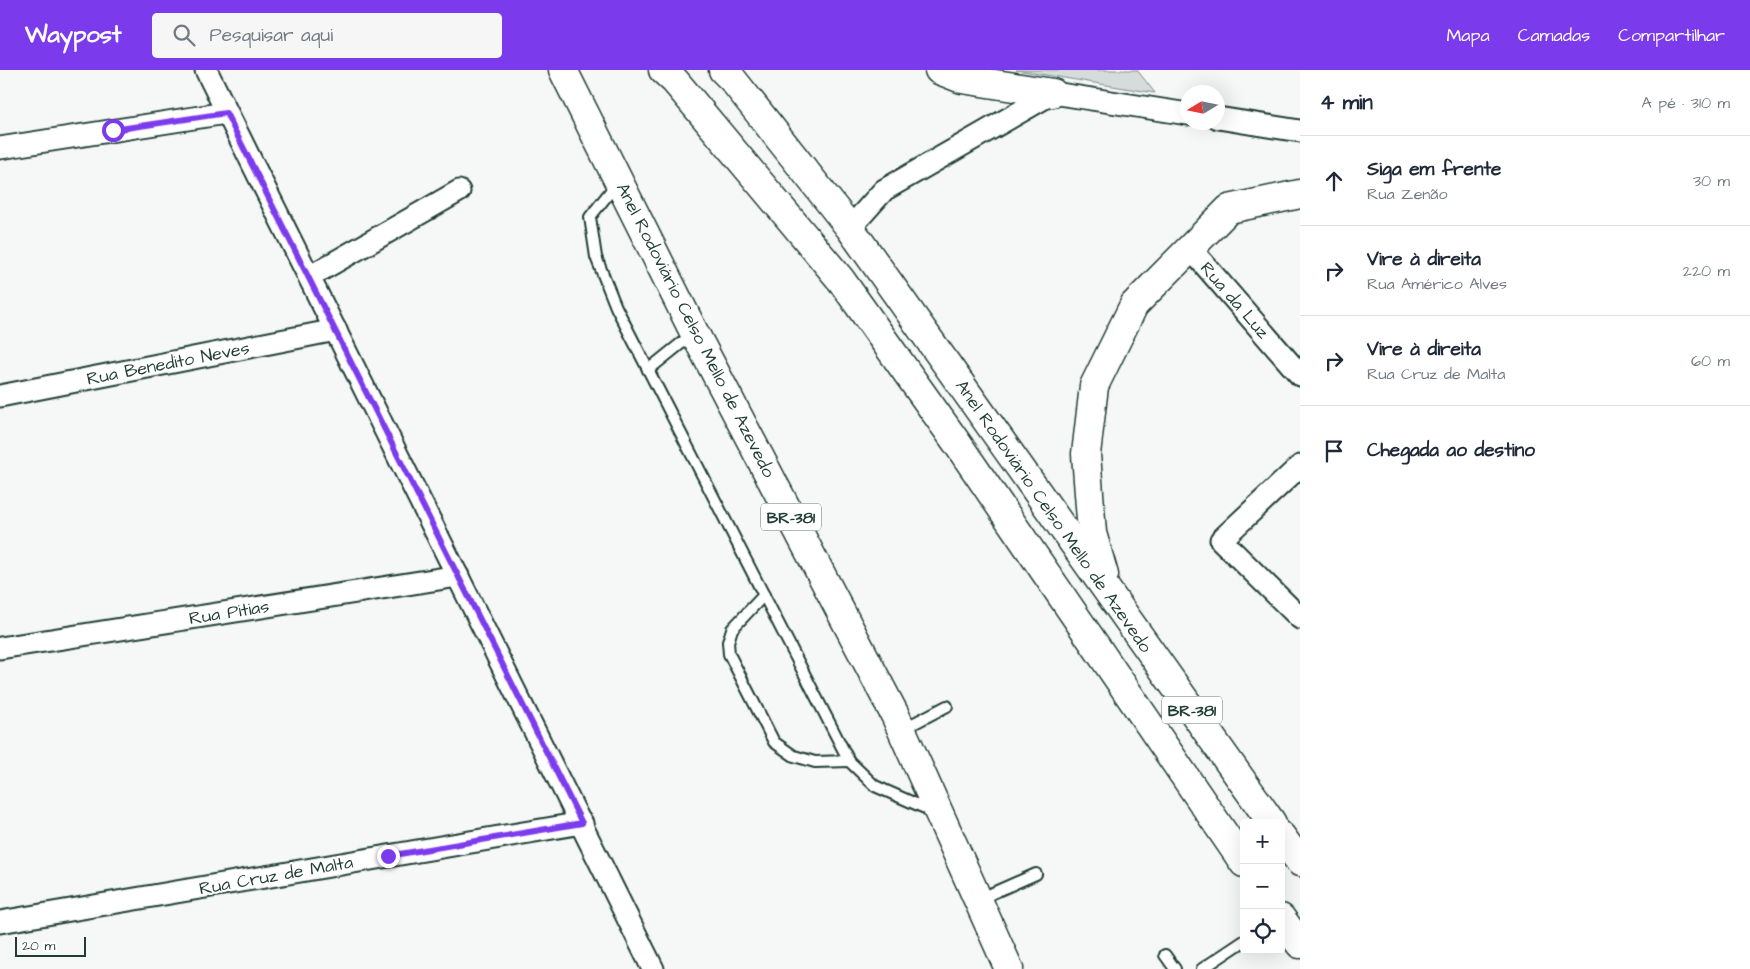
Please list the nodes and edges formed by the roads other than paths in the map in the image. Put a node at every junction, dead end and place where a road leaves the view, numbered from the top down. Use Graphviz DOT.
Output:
graph roads {
  1 [pos="206,70"];
  2 [pos="563,70"];
  3 [pos="663,70"];
  4 [pos="723,70"];
  5 [pos="939,70"];
  6 [pos="1053,93"];
  7 [pos="226,113"];
  8 [pos="1180,113"];
  9 [pos="1225,119"];
  10 [pos="1300,131"];
  11 [pos="0,148"];
  12 [pos="620,180"];
  13 [pos="459,191"];
  14 [pos="1300,194"];
  15 [pos="850,228"];
  16 [pos="1190,248"];
  17 [pos="309,277"];
  18 [pos="336,330"];
  19 [pos="694,332"];
  20 [pos="648,370"];
  21 [pos="1300,375"];
  22 [pos="0,396"];
  23 [pos="1300,466"];
  24 [pos="458,576"];
  25 [pos="764,595"];
  26 [pos="1111,598"];
  27 [pos="1300,618"];
  28 [pos="0,648"];
  29 [pos="947,706"];
  30 [pos="902,730"];
  31 [pos="849,761"];
  32 [pos="940,815"];
  33 [pos="1269,819"];
  34 [pos="582,823"];
  35 [pos="1285,841"];
  36 [pos="1240,857"];
  37 [pos="1300,862"];
  38 [pos="1036,874"];
  39 [pos="978,899"];
  40 [pos="0,922"];
  41 [pos="1285,923"];
  42 [pos="1240,944"];
  43 [pos="1300,944"];
  44 [pos="1165,956"];
  45 [pos="654,969"];
  46 [pos="1010,969"];
  47 [pos="1175,969"];
  48 [pos="1202,969"];
  1 -- 7 [label="street"];
  2 -- 12 [label="highway, Anel Rodoviário Celso Mello de Azevedo / BR-381"];
  3 -- 36 [label="highway"];
  4 -- 15 [label="highway, Anel Rodoviário Celso Mello de Azevedo / BR-381"];
  5 -- 6 [label="highway"];
  6 -- 8 [label="street"];
  6 -- 15 [label="street"];
  7 -- 11 [label="street"];
  7 -- 17 [label="street"];
  9 -- 10 [label="street"];
  12 -- 19 [label="highway, Anel Rodoviário Celso Mello de Azevedo / BR-381"];
  12 -- 20 [label="lane"];
  13 -- 17 [label="street"];
  14 -- 16 [label="highway"];
  15 -- 26 [label="highway, Anel Rodoviário Celso Mello de Azevedo / BR-381"];
  16 -- 21 [label="street, Rua da Luz"];
  16 -- 26 [label="highway"];
  17 -- 18 [label="street"];
  18 -- 22 [label="street, Rua Benedito Neves"];
  18 -- 24 [label="street"];
  19 -- 20 [label="lane"];
  19 -- 30 [label="highway, Anel Rodoviário Celso Mello de Azevedo / BR-381"];
  20 -- 25 [label="lane"];
  23 -- 27 [label="street"];
  24 -- 28 [label="street, Rua Pitias"];
  24 -- 34 [label="street"];
  25 -- 31 [label="lane"];
  25 -- 31 [label="lane"];
  26 -- 33 [label="highway, Anel Rodoviário Celso Mello de Azevedo / BR-381"];
  29 -- 30 [label="lane"];
  30 -- 32 [label="highway, Anel Rodoviário Celso Mello de Azevedo / BR-381"];
  31 -- 32 [label="lane"];
  32 -- 39 [label="highway, Anel Rodoviário Celso Mello de Azevedo / BR-381"];
  34 -- 40 [label="street, Rua Cruz de Malta"];
  34 -- 45 [label="street"];
  35 -- 37 [label="highway"];
  38 -- 39 [label="lane"];
  39 -- 46 [label="highway, Anel Rodoviário Celso Mello de Azevedo / BR-381"];
  41 -- 43 [label="highway"];
  42 -- 48 [label="lane"];
  44 -- 47 [label="lane"];
}
